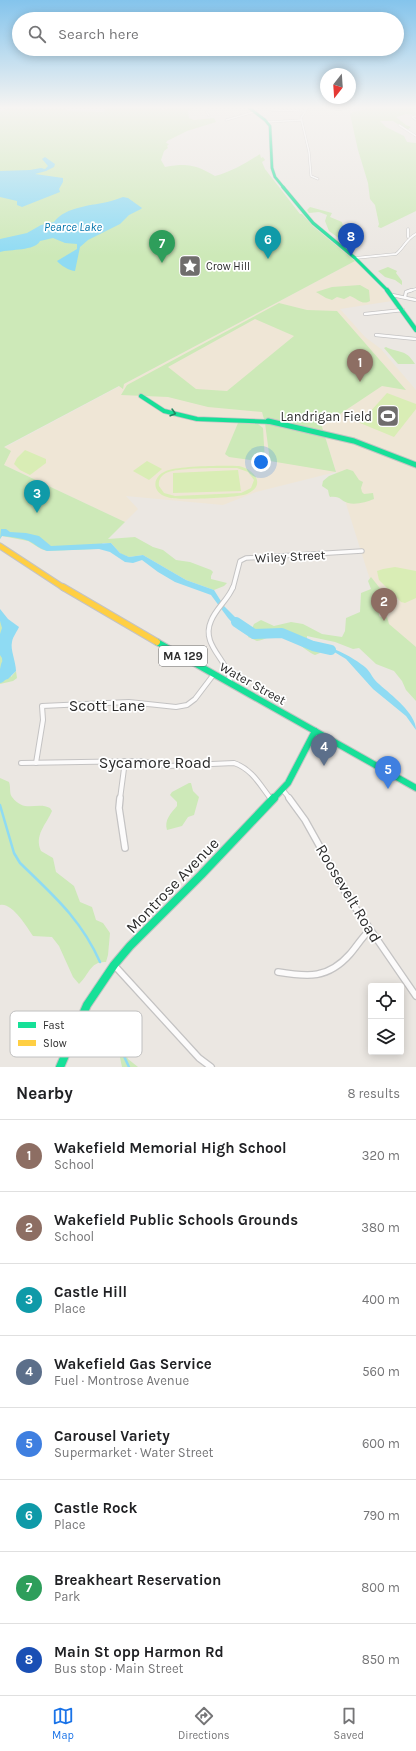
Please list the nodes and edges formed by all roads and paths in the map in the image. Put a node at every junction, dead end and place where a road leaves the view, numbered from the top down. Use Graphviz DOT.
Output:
graph roads {
  1 [pos="271,157"];
  2 [pos="309,157"];
  3 [pos="318,179"];
  4 [pos="408,229"];
  5 [pos="416,234"];
  6 [pos="408,237"];
  7 [pos="355,258"];
  8 [pos="416,289"];
  9 [pos="393,297"];
  10 [pos="405,297"];
  11 [pos="416,300"];
  12 [pos="403,310"];
  13 [pos="365,314"];
  14 [pos="416,330"];
  15 [pos="376,335"];
  16 [pos="416,339"];
  17 [pos="141,396"];
  18 [pos="416,465"];
  19 [pos="0,546"];
  20 [pos="362,551"];
  21 [pos="224,666"];
  22 [pos="216,675"];
  23 [pos="230,683"];
  24 [pos="315,731"];
  25 [pos="125,761"];
  26 [pos="21,763"];
  27 [pos="36,763"];
  28 [pos="416,788"];
  29 [pos="282,789"];
  30 [pos="272,800"];
  31 [pos="124,848"];
  32 [pos="370,930"];
  33 [pos="114,966"];
  34 [pos="278,972"];
  35 [pos="416,996"];
  36 [pos="84,1011"];
  37 [pos="64,1057"];
  38 [pos="60,1067"];
  39 [pos="211,1067"];
  1 -- 7 [label="main road"];
  2 -- 3 [label="street"];
  4 -- 6 [label="street"];
  5 -- 6 [label="street"];
  6 -- 7 [label="street"];
  7 -- 9 [label="main road"];
  8 -- 10 [label="street"];
  9 -- 10 [label="street"];
  9 -- 12 [label="main road"];
  10 -- 11 [label="street"];
  12 -- 13 [label="street"];
  12 -- 14 [label="main road"];
  15 -- 16 [label="street"];
  17 -- 18 [label="main road, one-way"];
  19 -- 22 [label="main road, Water Street / MA 129"];
  20 -- 21 [label="street, Wiley Street"];
  21 -- 22 [label="street"];
  21 -- 23 [label="street, Wiley Street"];
  22 -- 23 [label="main road, Water Street / MA 129"];
  22 -- 27 [label="street, Scott Lane"];
  23 -- 24 [label="main road, Water Street / MA 129"];
  24 -- 28 [label="main road, Water Street / MA 129"];
  24 -- 29 [label="main road, Montrose Avenue"];
  25 -- 27 [label="street, Sycamore Road"];
  25 -- 30 [label="street, Sycamore Road"];
  25 -- 31 [label="street"];
  26 -- 27 [label="street, Sycamore Road"];
  29 -- 30 [label="main road, Montrose Avenue"];
  29 -- 32 [label="street, Roosevelt Road"];
  30 -- 33 [label="main road, Montrose Avenue"];
  32 -- 34 [label="street"];
  32 -- 35 [label="street, Roosevelt Road"];
  33 -- 36 [label="main road, Montrose Avenue"];
  33 -- 39 [label="street"];
  37 -- 38 [label="main road, Montrose Avenue"];
}
